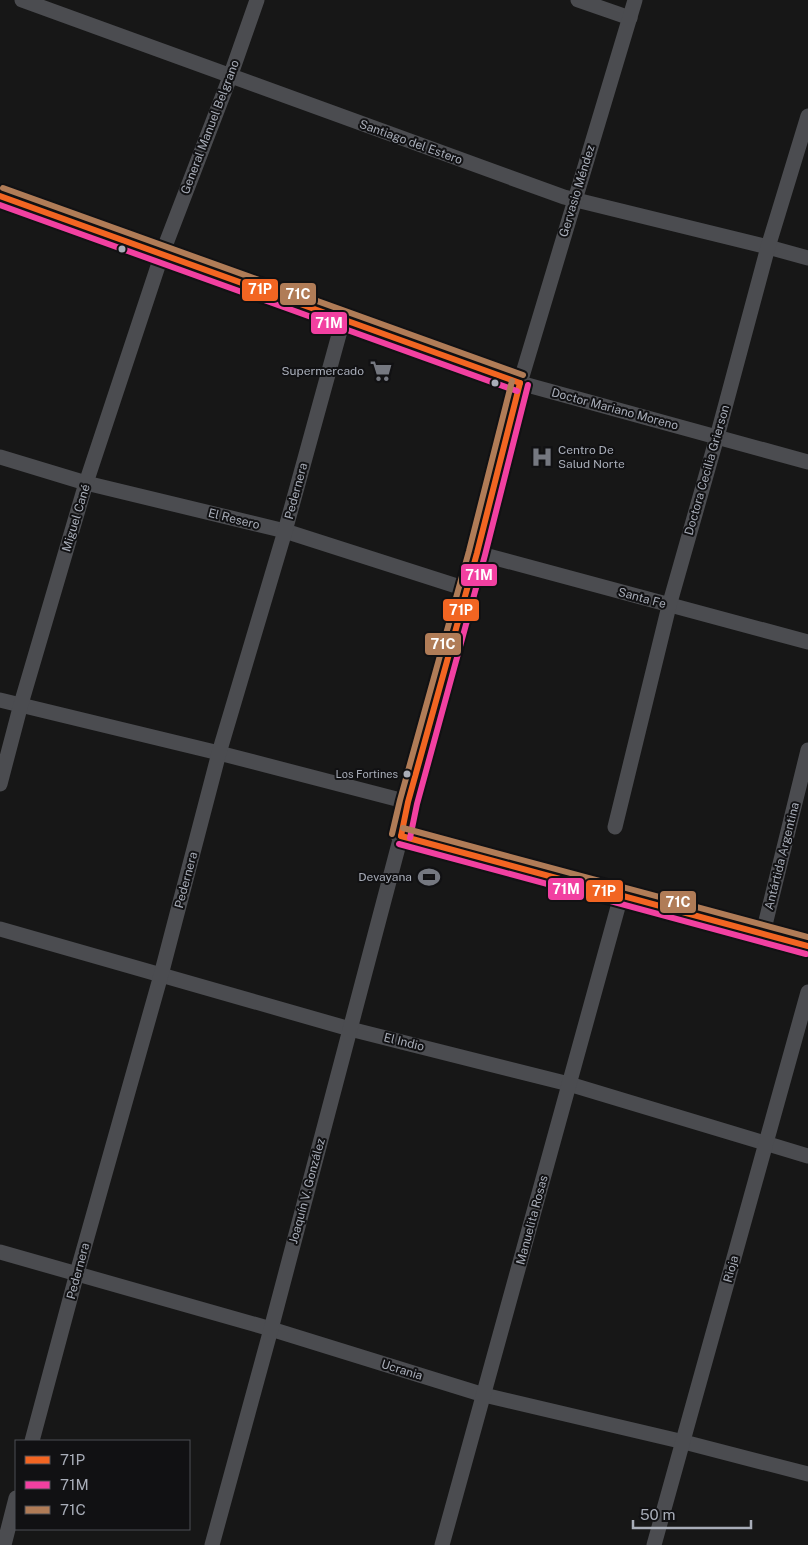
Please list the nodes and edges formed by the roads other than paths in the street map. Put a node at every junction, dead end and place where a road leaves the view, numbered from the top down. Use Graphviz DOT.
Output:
graph roads {
  1 [pos="22,0"];
  2 [pos="257,0"];
  3 [pos="578,0"];
  4 [pos="635,0"];
  5 [pos="630,18"];
  6 [pos="230,76"];
  7 [pos="808,116"];
  8 [pos="0,196"];
  9 [pos="575,200"];
  10 [pos="768,246"];
  11 [pos="162,254"];
  12 [pos="808,258"];
  13 [pos="343,320"];
  14 [pos="520,383"];
  15 [pos="717,437"];
  16 [pos="0,457"];
  17 [pos="808,462"];
  18 [pos="86,484"];
  19 [pos="285,532"];
  20 [pos="477,553"];
  21 [pos="466,589"];
  22 [pos="669,606"];
  23 [pos="808,642"];
  24 [pos="0,700"];
  25 [pos="21,704"];
  26 [pos="808,750"];
  27 [pos="219,753"];
  28 [pos="0,784"];
  29 [pos="408,802"];
  30 [pos="615,827"];
  31 [pos="401,836"];
  32 [pos="622,896"];
  33 [pos="0,929"];
  34 [pos="763,933"];
  35 [pos="808,946"];
  36 [pos="161,975"];
  37 [pos="808,992"];
  38 [pos="350,1029"];
  39 [pos="570,1084"];
  40 [pos="765,1143"];
  41 [pos="808,1156"];
  42 [pos="0,1252"];
  43 [pos="77,1273"];
  44 [pos="271,1329"];
  45 [pos="484,1395"];
  46 [pos="32,1440"];
  47 [pos="684,1442"];
  48 [pos="808,1474"];
  49 [pos="15,1502"];
  50 [pos="4,1545"];
  51 [pos="212,1545"];
  52 [pos="442,1545"];
  53 [pos="654,1545"];
  1 -- 6 [label="street, Santiago del Estero"];
  2 -- 6 [label="street, General Manuel Belgrano"];
  3 -- 5 [label="street"];
  4 -- 5 [label="street, Gervasio Méndez"];
  5 -- 9 [label="street, Gervasio Méndez"];
  6 -- 9 [label="street, Santiago del Estero"];
  6 -- 11 [label="street, General Manuel Belgrano"];
  7 -- 10 [label="street, Doctora Cecilia Grierson"];
  8 -- 11 [label="street, Doctor Mariano Moreno"];
  9 -- 10 [label="street, Santiago del Estero"];
  9 -- 14 [label="street, Gervasio Méndez"];
  10 -- 12 [label="street, Santiago del Estero"];
  10 -- 15 [label="street, Doctora Cecilia Grierson"];
  11 -- 13 [label="street, Doctor Mariano Moreno"];
  11 -- 18 [label="street, Miguel Cané"];
  13 -- 14 [label="street, Doctor Mariano Moreno"];
  13 -- 19 [label="street, Pedernera"];
  14 -- 15 [label="street, Doctor Mariano Moreno"];
  14 -- 20 [label="street"];
  15 -- 17 [label="street, Doctor Mariano Moreno"];
  15 -- 22 [label="street, Doctora Cecilia Grierson"];
  16 -- 18 [label="street, El Resero"];
  18 -- 19 [label="street, El Resero"];
  18 -- 25 [label="street, Miguel Cané"];
  19 -- 21 [label="street, El Resero"];
  19 -- 27 [label="street, Pedernera"];
  20 -- 21 [label="street"];
  20 -- 22 [label="street, Santa Fe"];
  21 -- 29 [label="street"];
  22 -- 23 [label="street, Santa Fe"];
  22 -- 30 [label="street, Doctora Cecilia Grierson"];
  24 -- 25 [label="street"];
  25 -- 27 [label="street"];
  25 -- 28 [label="street, Miguel Cané"];
  26 -- 34 [label="street, Antártida Argentina"];
  27 -- 29 [label="street"];
  27 -- 36 [label="street, Pedernera"];
  29 -- 31 [label="street"];
  31 -- 32 [label="street"];
  31 -- 38 [label="street, Joaquín V. González"];
  32 -- 34 [label="street"];
  32 -- 39 [label="street, Manuelita Rosas"];
  33 -- 36 [label="street, El Indio"];
  34 -- 35 [label="street"];
  36 -- 38 [label="street, El Indio"];
  36 -- 43 [label="street, Pedernera"];
  37 -- 40 [label="street, Rioja"];
  38 -- 39 [label="street, El Indio"];
  38 -- 44 [label="street, Joaquín V. González"];
  39 -- 40 [label="street, El Indio"];
  39 -- 45 [label="street, Manuelita Rosas"];
  40 -- 41 [label="street, El Indio"];
  40 -- 47 [label="street, Rioja"];
  42 -- 43 [label="street, Ucrania"];
  43 -- 44 [label="street, Ucrania"];
  43 -- 46 [label="street, Pedernera"];
  44 -- 45 [label="street, Ucrania"];
  44 -- 51 [label="street, Joaquín V. González"];
  45 -- 47 [label="street, Ucrania"];
  45 -- 52 [label="street, Manuelita Rosas"];
  47 -- 48 [label="street, Ucrania"];
  47 -- 53 [label="street, Rioja"];
  49 -- 50 [label="street"];
}
